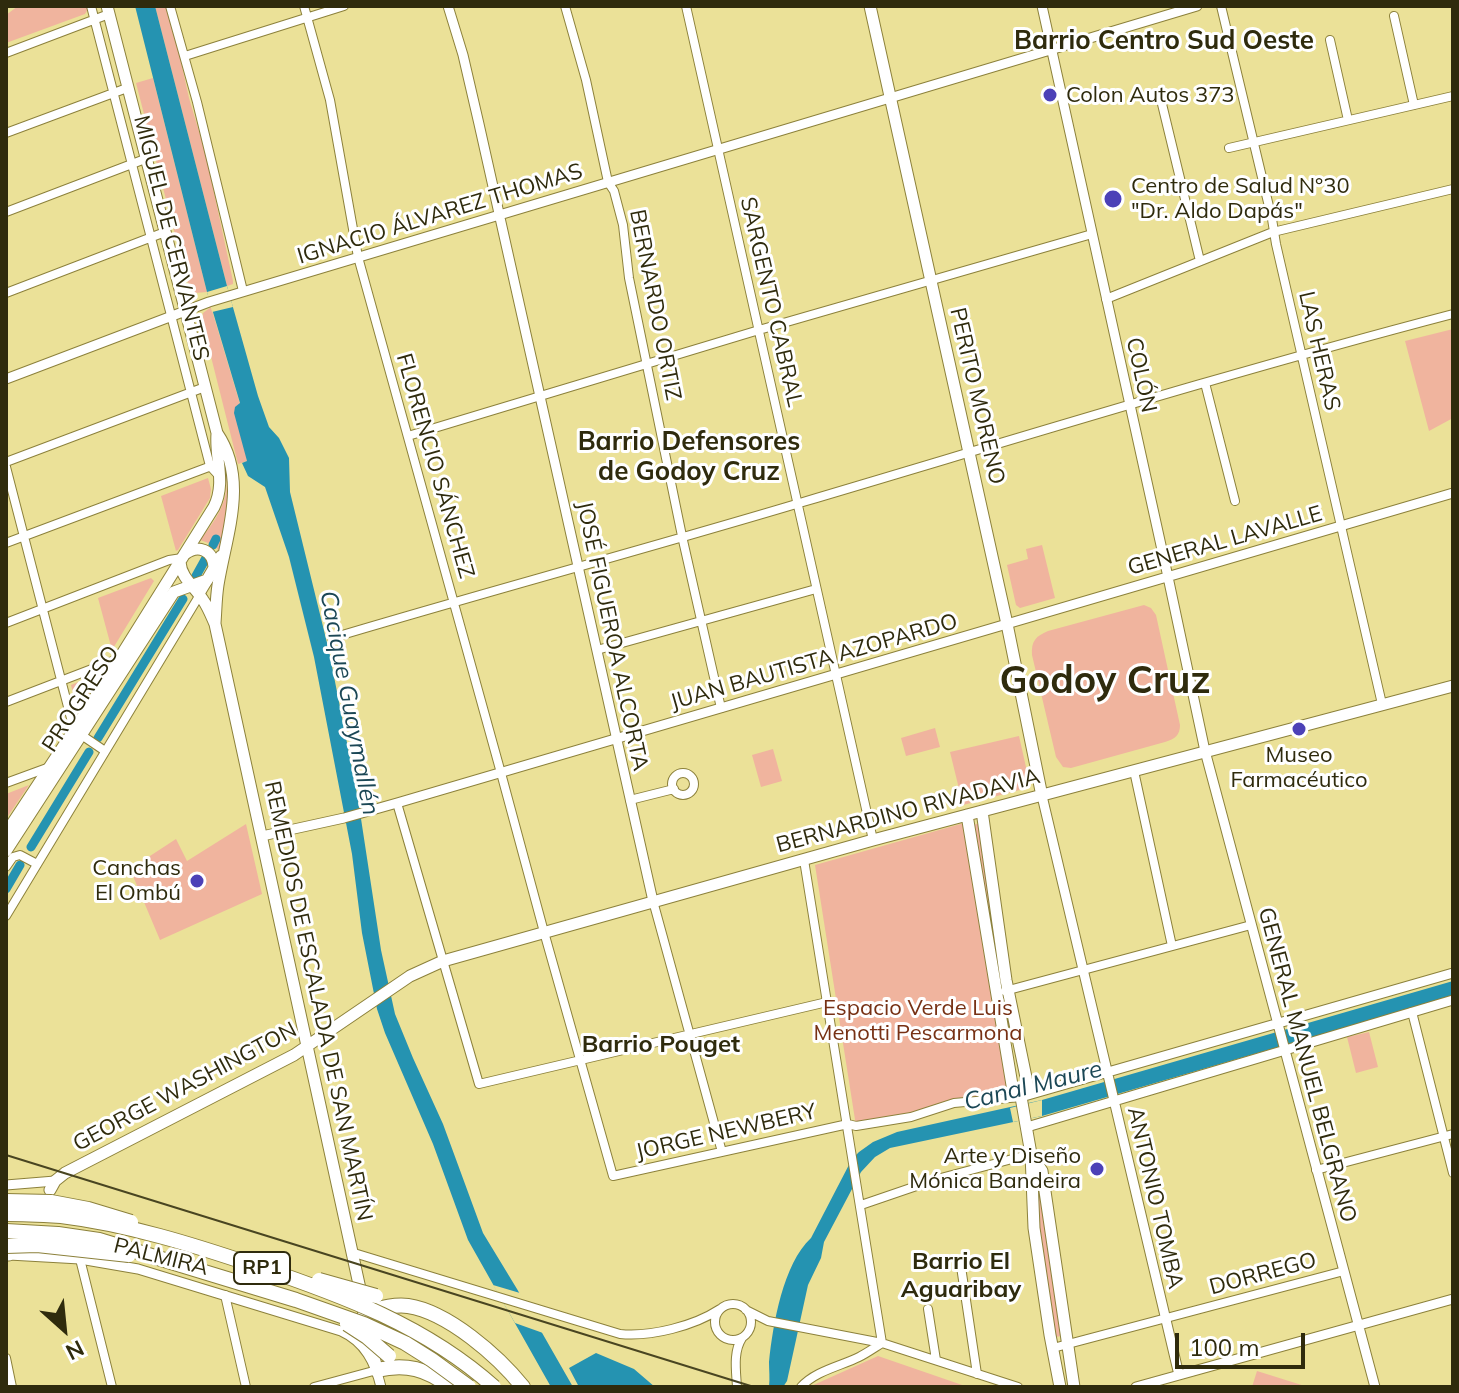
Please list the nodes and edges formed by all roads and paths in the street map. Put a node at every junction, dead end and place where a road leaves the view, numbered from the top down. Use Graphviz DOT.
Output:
graph roads {
  1 [pos="91,6"];
  2 [pos="170,6"];
  3 [pos="304,6"];
  4 [pos="344,6"];
  5 [pos="448,6"];
  6 [pos="565,6"];
  7 [pos="686,6"];
  8 [pos="870,6"];
  9 [pos="1042,6"];
  10 [pos="1197,6"];
  11 [pos="1221,6"];
  12 [pos="108,10"];
  13 [pos="1394,16"];
  14 [pos="307,18"];
  15 [pos="94,19"];
  16 [pos="1330,40"];
  17 [pos="1051,50"];
  18 [pos="6,53"];
  19 [pos="185,56"];
  20 [pos="127,88"];
  21 [pos="113,93"];
  22 [pos="1453,96"];
  23 [pos="889,98"];
  24 [pos="1162,104"];
  25 [pos="1414,105"];
  26 [pos="1348,120"];
  27 [pos="6,133"];
  28 [pos="1253,143"];
  29 [pos="1229,148"];
  30 [pos="718,149"];
  31 [pos="145,159"];
  32 [pos="132,164"];
  33 [pos="608,182"];
  34 [pos="1453,189"];
  35 [pos="6,212"];
  36 [pos="499,215"];
  37 [pos="165,232"];
  38 [pos="1273,232"];
  39 [pos="1092,234"];
  40 [pos="151,237"];
  41 [pos="358,257"];
  42 [pos="1200,261"];
  43 [pos="930,280"];
  44 [pos="243,291"];
  45 [pos="6,293"];
  46 [pos="1106,299"];
  47 [pos="185,310"];
  48 [pos="1453,314"];
  49 [pos="171,316"];
  50 [pos="759,330"];
  51 [pos="1301,354"];
  52 [pos="647,364"];
  53 [pos="6,379"];
  54 [pos="1205,383"];
  55 [pos="205,387"];
  56 [pos="191,392"];
  57 [pos="540,396"];
  58 [pos="1130,406"];
  59 [pos="217,433"];
  60 [pos="408,436"];
  61 [pos="970,453"];
  62 [pos="6,465"];
  63 [pos="214,465"];
  64 [pos="1453,493"];
  65 [pos="1235,501"];
  66 [pos="797,504"];
  67 [pos="234,507"];
  68 [pos="1341,526"];
  69 [pos="230,532"];
  70 [pos="24,536"];
  71 [pos="682,536"];
  72 [pos="6,543"];
  73 [pos="182,558"];
  74 [pos="578,567"];
  75 [pos="1168,577"];
  76 [pos="205,580"];
  77 [pos="816,589"];
  78 [pos="454,601"];
  79 [pos="208,608"];
  80 [pos="42,609"];
  81 [pos="186,615"];
  82 [pos="701,621"];
  83 [pos="6,623"];
  84 [pos="215,624"];
  85 [pos="1007,624"];
  86 [pos="332,638"];
  87 [pos="597,650"];
  88 [pos="119,658"];
  89 [pos="834,674"];
  90 [pos="61,681"];
  91 [pos="1453,686"];
  92 [pos="6,702"];
  93 [pos="1382,704"];
  94 [pos="721,708"];
  95 [pos="80,735"];
  96 [pos="616,739"];
  97 [pos="105,751"];
  98 [pos="1205,751"];
  99 [pos="48,768"];
  100 [pos="1134,771"];
  101 [pos="501,773"];
  102 [pos="6,783"];
  103 [pos="674,789"];
  104 [pos="1042,796"];
  105 [pos="630,800"];
  106 [pos="397,803"];
  107 [pos="982,811"];
  108 [pos="967,815"];
  109 [pos="6,833"];
  110 [pos="262,836"];
  111 [pos="873,840"];
  112 [pos="6,851"];
  113 [pos="804,860"];
  114 [pos="34,862"];
  115 [pos="6,867"];
  116 [pos="653,901"];
  117 [pos="6,916"];
  118 [pos="1251,925"];
  119 [pos="544,932"];
  120 [pos="1172,946"];
  121 [pos="443,961"];
  122 [pos="1083,970"];
  123 [pos="1453,973"];
  124 [pos="1009,990"];
  125 [pos="996,993"];
  126 [pos="382,996"];
  127 [pos="1453,1000"];
  128 [pos="827,1002"];
  129 [pos="1412,1012"];
  130 [pos="1279,1028"];
  131 [pos="690,1035"];
  132 [pos="307,1047"];
  133 [pos="1284,1048"];
  134 [pos="580,1061"];
  135 [pos="1108,1077"];
  136 [pos="1113,1098"];
  137 [pos="1022,1101"];
  138 [pos="1026,1123"];
  139 [pos="848,1124"];
  140 [pos="1448,1136"];
  141 [pos="722,1152"];
  142 [pos="1031,1154"];
  143 [pos="1316,1170"];
  144 [pos="1453,1173"];
  145 [pos="613,1176"];
  146 [pos="6,1183"];
  147 [pos="52,1186"];
  148 [pos="6,1201"];
  149 [pos="861,1205"];
  150 [pos="6,1214"];
  151 [pos="6,1231"];
  152 [pos="25,1237"];
  153 [pos="7,1253"];
  154 [pos="354,1253"];
  155 [pos="219,1254"];
  156 [pos="80,1259"];
  157 [pos="960,1260"];
  158 [pos="172,1261"];
  159 [pos="1344,1271"];
  160 [pos="225,1295"];
  161 [pos="376,1296"];
  162 [pos="1453,1299"];
  163 [pos="296,1300"];
  164 [pos="720,1309"];
  165 [pos="928,1309"];
  166 [pos="746,1310"];
  167 [pos="365,1313"];
  168 [pos="1164,1319"];
  169 [pos="692,1322"];
  170 [pos="772,1322"];
  171 [pos="1359,1325"];
  172 [pos="749,1330"];
  173 [pos="718,1332"];
  174 [pos="742,1338"];
  175 [pos="727,1339"];
  176 [pos="882,1343"];
  177 [pos="1068,1345"];
  178 [pos="1053,1348"];
  179 [pos="736,1353"];
  180 [pos="389,1356"];
  181 [pos="6,1358"];
  182 [pos="936,1360"];
  183 [pos="377,1370"];
  184 [pos="977,1374"];
  185 [pos="1179,1375"];
  186 [pos="12,1387"];
  187 [pos="112,1387"];
  188 [pos="246,1387"];
  189 [pos="314,1387"];
  190 [pos="381,1387"];
  191 [pos="450,1387"];
  192 [pos="469,1387"];
  193 [pos="494,1387"];
  194 [pos="523,1387"];
  195 [pos="737,1387"];
  196 [pos="801,1387"];
  197 [pos="1018,1387"];
  198 [pos="1060,1387"];
  199 [pos="1074,1387"];
  200 [pos="1136,1387"];
  201 [pos="1375,1387"];
  1 -- 15 [label="street, MIGUEL DE CERVANTES"];
  2 -- 19 [label="street"];
  3 -- 14 [label="street, FLORENCIO SÁNCHEZ"];
  4 -- 14 [label="street"];
  5 -- 36 [label="street, JOSÉ FIGUEROA ALCORTA"];
  6 -- 33 [label="street, BERNARDO ORTIZ"];
  7 -- 30 [label="street, SARGENTO CABRAL"];
  8 -- 23 [label="main road, PERITO MORENO"];
  9 -- 17 [label="street, COLÓN"];
  10 -- 17 [label="street, IGNACIO ÁLVAREZ THOMAS"];
  11 -- 28 [label="street, LAS HERAS"];
  12 -- 15 [label="street"];
  12 -- 20 [label="main road, MIGUEL DE CERVANTES"];
  13 -- 25 [label="street"];
  14 -- 19 [label="street"];
  14 -- 41 [label="street, FLORENCIO SÁNCHEZ"];
  15 -- 18 [label="street"];
  15 -- 21 [label="street, MIGUEL DE CERVANTES"];
  16 -- 26 [label="street"];
  17 -- 23 [label="street, IGNACIO ÁLVAREZ THOMAS"];
  17 -- 39 [label="street, COLÓN"];
  19 -- 44 [label="street"];
  20 -- 21 [label="street"];
  20 -- 31 [label="main road, MIGUEL DE CERVANTES"];
  21 -- 27 [label="street"];
  21 -- 32 [label="street, MIGUEL DE CERVANTES"];
  22 -- 25 [label="street"];
  23 -- 30 [label="street, IGNACIO ÁLVAREZ THOMAS"];
  23 -- 43 [label="main road, PERITO MORENO"];
  24 -- 42 [label="street"];
  25 -- 26 [label="street"];
  26 -- 28 [label="street"];
  28 -- 29 [label="street"];
  28 -- 38 [label="street, LAS HERAS"];
  30 -- 33 [label="street, IGNACIO ÁLVAREZ THOMAS"];
  30 -- 50 [label="street, SARGENTO CABRAL"];
  31 -- 32 [label="street"];
  31 -- 37 [label="main road, MIGUEL DE CERVANTES"];
  32 -- 35 [label="street"];
  32 -- 40 [label="street, MIGUEL DE CERVANTES"];
  33 -- 36 [label="street, IGNACIO ÁLVAREZ THOMAS"];
  33 -- 52 [label="street, BERNARDO ORTIZ"];
  34 -- 38 [label="street"];
  36 -- 41 [label="street, IGNACIO ÁLVAREZ THOMAS"];
  36 -- 57 [label="street, JOSÉ FIGUEROA ALCORTA"];
  37 -- 40 [label="street"];
  37 -- 47 [label="main road, MIGUEL DE CERVANTES"];
  38 -- 42 [label="street"];
  38 -- 51 [label="street, LAS HERAS"];
  39 -- 43 [label="street"];
  39 -- 46 [label="street, COLÓN"];
  40 -- 45 [label="street"];
  40 -- 49 [label="street, MIGUEL DE CERVANTES"];
  41 -- 44 [label="street, IGNACIO ÁLVAREZ THOMAS"];
  41 -- 60 [label="street, FLORENCIO SÁNCHEZ"];
  42 -- 46 [label="street"];
  43 -- 50 [label="street"];
  43 -- 61 [label="main road, PERITO MORENO"];
  44 -- 47 [label="street, IGNACIO ÁLVAREZ THOMAS"];
  46 -- 58 [label="street, COLÓN"];
  47 -- 49 [label="street, IGNACIO ÁLVAREZ THOMAS"];
  47 -- 55 [label="main road, MIGUEL DE CERVANTES"];
  48 -- 51 [label="street"];
  49 -- 53 [label="street, IGNACIO ÁLVAREZ THOMAS"];
  49 -- 56 [label="street, MIGUEL DE CERVANTES"];
  50 -- 52 [label="street"];
  50 -- 66 [label="street, SARGENTO CABRAL"];
  51 -- 54 [label="street"];
  51 -- 68 [label="street, LAS HERAS"];
  52 -- 57 [label="street"];
  52 -- 71 [label="street, BERNARDO ORTIZ"];
  54 -- 58 [label="street"];
  54 -- 65 [label="street"];
  55 -- 56 [label="street"];
  55 -- 59 [label="main road, MIGUEL DE CERVANTES"];
  56 -- 62 [label="street"];
  56 -- 63 [label="street, MIGUEL DE CERVANTES"];
  57 -- 60 [label="street"];
  57 -- 74 [label="street, JOSÉ FIGUEROA ALCORTA"];
  58 -- 61 [label="street"];
  58 -- 75 [label="street, COLÓN"];
  59 -- 63 [label="main road, MIGUEL DE CERVANTES"];
  59 -- 67 [label="main road, MIGUEL DE CERVANTES"];
  60 -- 78 [label="street, FLORENCIO SÁNCHEZ"];
  61 -- 66 [label="street"];
  61 -- 85 [label="main road, PERITO MORENO"];
  62 -- 70 [label="street"];
  63 -- 70 [label="street"];
  63 -- 73 [label="main road, MIGUEL DE CERVANTES"];
  64 -- 68 [label="street, GENERAL LAVALLE"];
  66 -- 71 [label="street"];
  66 -- 77 [label="street, SARGENTO CABRAL"];
  67 -- 69 [label="main road, REMEDIOS DE ESCALADA DE SAN MARTÍN"];
  68 -- 75 [label="street, GENERAL LAVALLE"];
  68 -- 93 [label="street, LAS HERAS"];
  69 -- 76 [label="main road, REMEDIOS DE ESCALADA DE SAN MARTÍN"];
  69 -- 76 [label="main road"];
  70 -- 72 [label="street"];
  70 -- 80 [label="street"];
  71 -- 74 [label="street"];
  71 -- 82 [label="street, BERNARDO ORTIZ"];
  73 -- 76 [label="main road"];
  73 -- 76 [label="main road"];
  73 -- 80 [label="street"];
  73 -- 88 [label="main road, PROGRESO"];
  74 -- 78 [label="street"];
  74 -- 87 [label="street, JOSÉ FIGUEROA ALCORTA"];
  75 -- 85 [label="street, GENERAL LAVALLE"];
  75 -- 98 [label="street, COLÓN"];
  76 -- 79 [label="main road, REMEDIOS DE ESCALADA DE SAN MARTÍN"];
  76 -- 81 [label="street"];
  76 -- 84 [label="main road, REMEDIOS DE ESCALADA DE SAN MARTÍN"];
  76 -- 95 [label="main road, PROGRESO"];
  77 -- 82 [label="street"];
  77 -- 89 [label="street, SARGENTO CABRAL"];
  78 -- 86 [label="street"];
  78 -- 101 [label="street, FLORENCIO SÁNCHEZ"];
  79 -- 81 [label="street"];
  79 -- 84 [label="main road, REMEDIOS DE ESCALADA DE SAN MARTÍN"];
  80 -- 83 [label="street"];
  80 -- 90 [label="street"];
  81 -- 97 [label="street"];
  82 -- 87 [label="street"];
  82 -- 94 [label="street, BERNARDO ORTIZ"];
  84 -- 110 [label="main road, REMEDIOS DE ESCALADA DE SAN MARTÍN"];
  85 -- 89 [label="street, JUAN BAUTISTA AZOPARDO"];
  85 -- 104 [label="main road, PERITO MORENO"];
  87 -- 96 [label="street, JOSÉ FIGUEROA ALCORTA"];
  88 -- 90 [label="street"];
  88 -- 95 [label="main road, PROGRESO"];
  89 -- 94 [label="street, JUAN BAUTISTA AZOPARDO"];
  89 -- 111 [label="street, SARGENTO CABRAL"];
  90 -- 92 [label="street"];
  90 -- 95 [label="street"];
  91 -- 93 [label="main road, BERNARDINO RIVADAVIA"];
  93 -- 98 [label="main road, BERNARDINO RIVADAVIA"];
  94 -- 96 [label="street, JUAN BAUTISTA AZOPARDO"];
  95 -- 97 [label="street"];
  95 -- 99 [label="main road, PROGRESO"];
  95 -- 112 [label="main road, PROGRESO"];
  96 -- 101 [label="street, JUAN BAUTISTA AZOPARDO"];
  96 -- 105 [label="street, JOSÉ FIGUEROA ALCORTA"];
  97 -- 114 [label="street"];
  98 -- 100 [label="main road, BERNARDINO RIVADAVIA"];
  98 -- 118 [label="street, GENERAL MANUEL BELGRANO"];
  99 -- 102 [label="street"];
  99 -- 109 [label="main road, PROGRESO"];
  100 -- 104 [label="main road, BERNARDINO RIVADAVIA"];
  100 -- 120 [label="street"];
  101 -- 106 [label="street, JUAN BAUTISTA AZOPARDO"];
  101 -- 119 [label="street, FLORENCIO SÁNCHEZ"];
  103 -- 105 [label="street"];
  104 -- 107 [label="main road, BERNARDINO RIVADAVIA"];
  104 -- 122 [label="street, ANTONIO TOMBA"];
  105 -- 116 [label="street, JOSÉ FIGUEROA ALCORTA"];
  106 -- 110 [label="street, JUAN BAUTISTA AZOPARDO"];
  106 -- 121 [label="street"];
  107 -- 108 [label="main road, BERNARDINO RIVADAVIA"];
  107 -- 124 [label="main road"];
  108 -- 111 [label="main road, BERNARDINO RIVADAVIA"];
  108 -- 125 [label="main road"];
  110 -- 132 [label="main road, REMEDIOS DE ESCALADA DE SAN MARTÍN"];
  111 -- 113 [label="main road, BERNARDINO RIVADAVIA"];
  113 -- 116 [label="main road, BERNARDINO RIVADAVIA"];
  113 -- 128 [label="street"];
  114 -- 115 [label="street"];
  114 -- 117 [label="street"];
  116 -- 119 [label="main road, BERNARDINO RIVADAVIA"];
  116 -- 131 [label="street"];
  118 -- 120 [label="street"];
  118 -- 130 [label="street, GENERAL MANUEL BELGRANO"];
  119 -- 121 [label="main road, BERNARDINO RIVADAVIA"];
  119 -- 134 [label="street, FLORENCIO SÁNCHEZ"];
  120 -- 122 [label="street"];
  121 -- 126 [label="main road, BERNARDINO RIVADAVIA"];
  121 -- 134 [label="street"];
  122 -- 124 [label="street"];
  122 -- 135 [label="street, ANTONIO TOMBA"];
  123 -- 130 [label="street"];
  124 -- 125 [label="street"];
  124 -- 137 [label="main road"];
  125 -- 137 [label="main road"];
  126 -- 132 [label="main road, GEORGE WASHINGTON"];
  127 -- 129 [label="street"];
  128 -- 131 [label="street"];
  128 -- 139 [label="street"];
  129 -- 133 [label="street"];
  129 -- 140 [label="street"];
  130 -- 133 [label="street, GENERAL MANUEL BELGRANO"];
  130 -- 135 [label="street"];
  131 -- 134 [label="street"];
  131 -- 141 [label="street"];
  132 -- 147 [label="main road, GEORGE WASHINGTON"];
  132 -- 154 [label="main road, REMEDIOS DE ESCALADA DE SAN MARTÍN"];
  133 -- 136 [label="street"];
  133 -- 143 [label="street, GENERAL MANUEL BELGRANO"];
  134 -- 145 [label="street, FLORENCIO SÁNCHEZ"];
  135 -- 136 [label="street, ANTONIO TOMBA"];
  135 -- 137 [label="street"];
  136 -- 138 [label="street"];
  136 -- 168 [label="street, ANTONIO TOMBA"];
  137 -- 138 [label="main road"];
  137 -- 139 [label="street, JORGE NEWBERY"];
  138 -- 142 [label="main road"];
  139 -- 141 [label="street, JORGE NEWBERY"];
  139 -- 149 [label="street"];
  140 -- 143 [label="street"];
  140 -- 144 [label="street"];
  141 -- 145 [label="street, JORGE NEWBERY"];
  142 -- 149 [label="street"];
  142 -- 177 [label="main road"];
  142 -- 178 [label="main road"];
  143 -- 159 [label="street, GENERAL MANUEL BELGRANO"];
  146 -- 147 [label="street"];
  148 -- 155 [label="highway, bridge"];
  149 -- 176 [label="street"];
  150 -- 155 [label="highway, RP1, bridge"];
  151 -- 158 [label="highway, RP1, bridge"];
  152 -- 153 [label="main road"];
  153 -- 156 [label="street, PALMIRA"];
  153 -- 158 [label="highway, bridge"];
  154 -- 167 [label="main road, REMEDIOS DE ESCALADA DE SAN MARTÍN"];
  154 -- 169 [label="street"];
  155 -- 161 [label="highway, bridge"];
  155 -- 193 [label="highway, RP1, bridge"];
  156 -- 160 [label="street, PALMIRA"];
  156 -- 187 [label="street"];
  157 -- 184 [label="street"];
  158 -- 163 [label="highway, RP1, bridge"];
  159 -- 168 [label="street, DORREGO"];
  159 -- 171 [label="street, GENERAL MANUEL BELGRANO"];
  160 -- 183 [label="street, PALMIRA"];
  160 -- 188 [label="street"];
  162 -- 171 [label="street"];
  163 -- 180 [label="highway, bridge"];
  163 -- 192 [label="highway, RP1, bridge"];
  164 -- 166 [label="street"];
  164 -- 169 [label="street"];
  164 -- 173 [label="street"];
  165 -- 182 [label="street"];
  166 -- 170 [label="street"];
  166 -- 172 [label="street"];
  167 -- 183 [label="main road, REMEDIOS DE ESCALADA DE SAN MARTÍN"];
  167 -- 194 [label="highway"];
  168 -- 177 [label="street, DORREGO"];
  168 -- 185 [label="street, ANTONIO TOMBA"];
  169 -- 173 [label="street"];
  170 -- 172 [label="street"];
  170 -- 176 [label="street"];
  171 -- 185 [label="street"];
  171 -- 201 [label="street, GENERAL MANUEL BELGRANO"];
  172 -- 174 [label="street"];
  173 -- 175 [label="street"];
  174 -- 175 [label="street"];
  174 -- 179 [label="street"];
  175 -- 179 [label="street"];
  176 -- 182 [label="street"];
  176 -- 196 [label="street"];
  177 -- 178 [label="street, DORREGO"];
  177 -- 199 [label="main road"];
  178 -- 198 [label="main road"];
  179 -- 195 [label="street"];
  181 -- 186 [label="street"];
  182 -- 184 [label="street"];
  183 -- 189 [label="street"];
  183 -- 190 [label="street, REMEDIOS DE ESCALADA DE SAN MARTÍN"];
  183 -- 191 [label="highway"];
  184 -- 197 [label="street"];
  185 -- 200 [label="street"];
}
